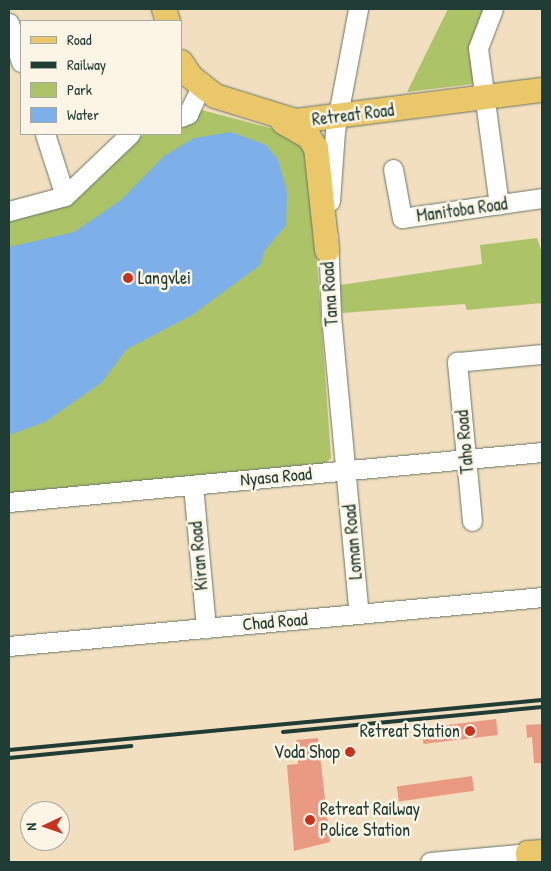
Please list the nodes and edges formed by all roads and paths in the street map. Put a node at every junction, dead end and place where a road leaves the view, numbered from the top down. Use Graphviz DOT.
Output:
graph roads {
  1 [pos="358,9"];
  2 [pos="493,9"];
  3 [pos="9,23"];
  4 [pos="20,59"];
  5 [pos="182,63"];
  6 [pos="200,86"];
  7 [pos="542,90"];
  8 [pos="485,98"];
  9 [pos="264,114"];
  10 [pos="182,116"];
  11 [pos="337,117"];
  12 [pos="45,135"];
  13 [pos="129,135"];
  14 [pos="393,168"];
  15 [pos="65,196"];
  16 [pos="542,198"];
  17 [pos="499,204"];
  18 [pos="9,211"];
  19 [pos="327,250"];
  20 [pos="542,354"];
  21 [pos="542,452"];
  22 [pos="466,459"];
  23 [pos="346,471"];
  24 [pos="193,485"];
  25 [pos="9,502"];
  26 [pos="472,521"];
  27 [pos="542,597"];
  28 [pos="359,614"];
  29 [pos="206,628"];
  30 [pos="9,646"];
  31 [pos="533,856"];
  32 [pos="430,862"];
  1 -- 11 [label="street, Tana Road"];
  2 -- 8 [label="street"];
  3 -- 4 [label="street"];
  5 -- 6 [label="main road, Retreat Road"];
  6 -- 9 [label="main road, Retreat Road"];
  6 -- 10 [label="street"];
  7 -- 8 [label="main road, Retreat Road"];
  8 -- 11 [label="main road, Retreat Road"];
  8 -- 17 [label="street"];
  9 -- 11 [label="main road, Retreat Road"];
  9 -- 19 [label="main road"];
  11 -- 19 [label="street, Tana Road"];
  12 -- 15 [label="street"];
  13 -- 15 [label="street"];
  14 -- 17 [label="street, Manitoba Road"];
  15 -- 18 [label="street"];
  16 -- 17 [label="street, Manitoba Road"];
  19 -- 23 [label="street, Tana Road"];
  20 -- 22 [label="street, Taho Road"];
  21 -- 22 [label="street, Nyasa Road"];
  22 -- 23 [label="street, Nyasa Road"];
  22 -- 26 [label="street, Taho Road"];
  23 -- 24 [label="street, Nyasa Road"];
  23 -- 28 [label="street, Loman Road"];
  24 -- 25 [label="street, Nyasa Road"];
  24 -- 29 [label="street, Kiran Road"];
  27 -- 28 [label="street, Chad Road"];
  28 -- 29 [label="street, Chad Road"];
  29 -- 30 [label="street, Chad Road"];
  31 -- 32 [label="street"];
}
